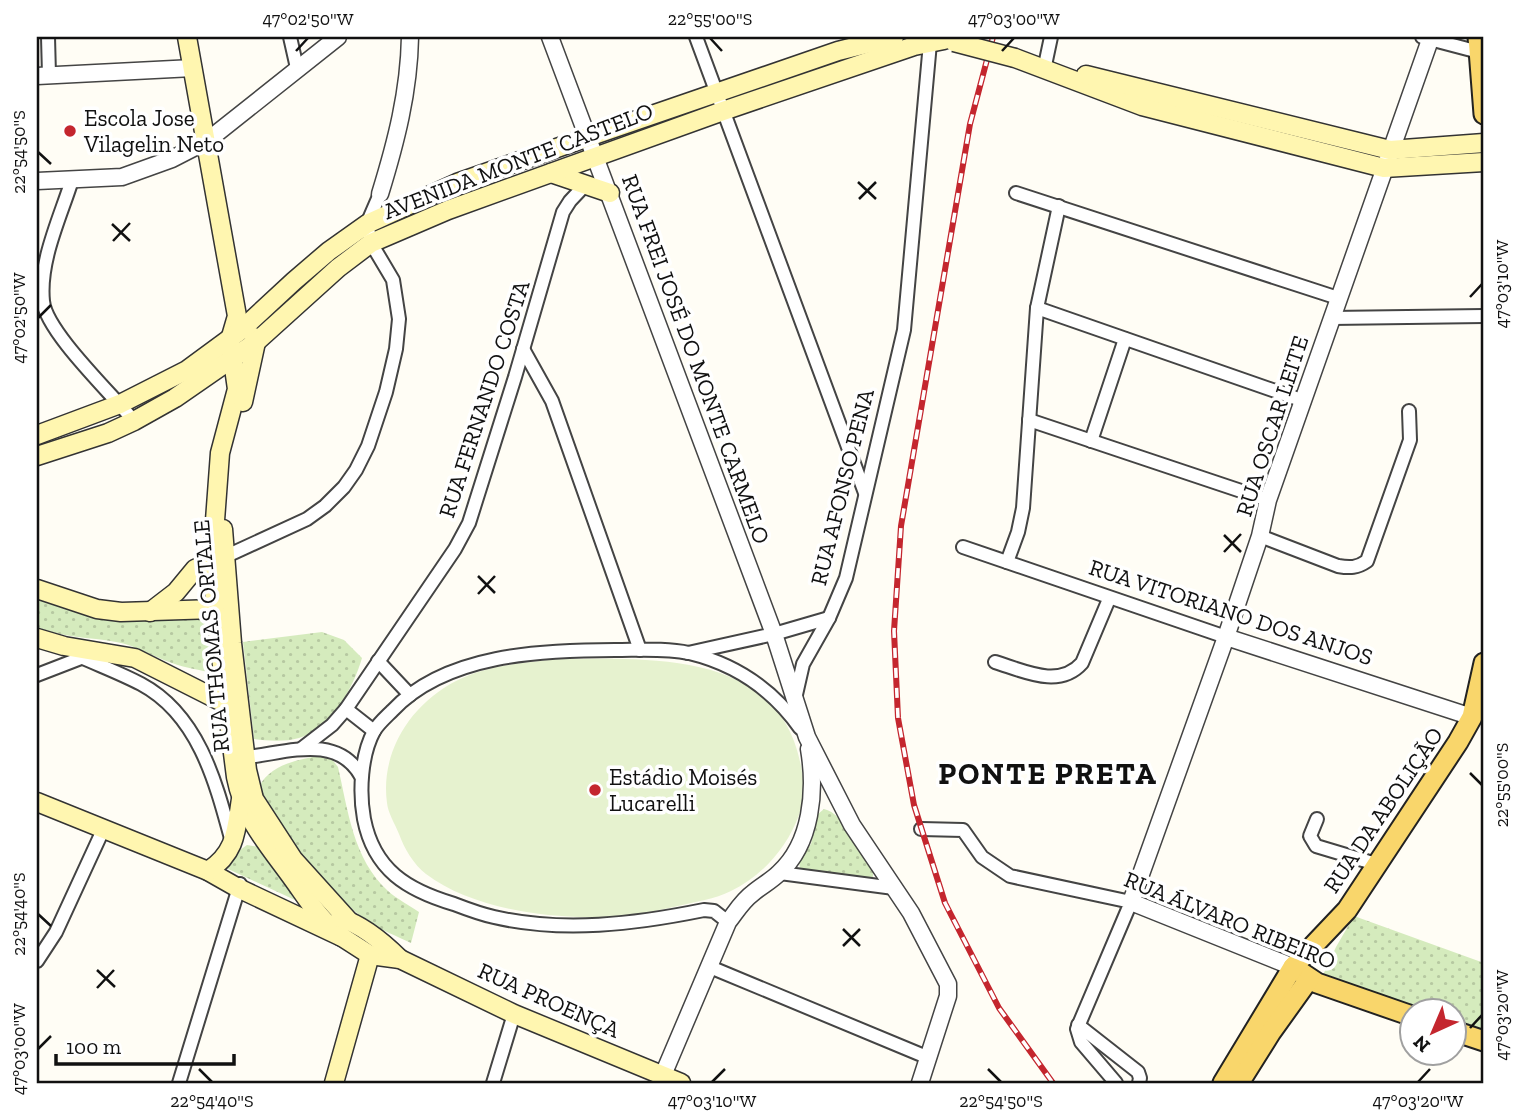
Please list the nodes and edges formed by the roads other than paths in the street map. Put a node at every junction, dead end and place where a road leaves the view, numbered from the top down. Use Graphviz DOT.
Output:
graph roads {
  1 [pos="48,37"];
  2 [pos="187,37"];
  3 [pos="290,37"];
  4 [pos="338,37"];
  5 [pos="410,37"];
  6 [pos="550,37"];
  7 [pos="696,37"];
  8 [pos="894,37"];
  9 [pos="1051,37"];
  10 [pos="1427,37"];
  11 [pos="939,40"];
  12 [pos="835,44"];
  13 [pos="1479,45"];
  14 [pos="1033,64"];
  15 [pos="193,68"];
  16 [pos="297,68"];
  17 [pos="43,75"];
  18 [pos="716,92"];
  19 [pos="723,111"];
  20 [pos="1484,114"];
  21 [pos="588,137"];
  22 [pos="206,141"];
  23 [pos="1484,144"];
  24 [pos="1390,150"];
  25 [pos="596,157"];
  26 [pos="1484,162"];
  27 [pos="1384,168"];
  28 [pos="551,173"];
  29 [pos="72,180"];
  30 [pos="37,181"];
  31 [pos="586,184"];
  32 [pos="610,193"];
  33 [pos="1016,193"];
  34 [pos="380,194"];
  35 [pos="1059,206"];
  36 [pos="367,224"];
  37 [pos="371,243"];
  38 [pos="1338,298"];
  39 [pos="40,305"];
  40 [pos="1037,308"];
  41 [pos="1484,316"];
  42 [pos="1331,318"];
  43 [pos="242,320"];
  44 [pos="1125,339"];
  45 [pos="230,340"];
  46 [pos="256,342"];
  47 [pos="523,349"];
  48 [pos="233,359"];
  49 [pos="1304,401"];
  50 [pos="120,404"];
  51 [pos="1409,411"];
  52 [pos="1029,420"];
  53 [pos="134,421"];
  54 [pos="37,435"];
  55 [pos="1091,441"];
  56 [pos="37,456"];
  57 [pos="865,494"];
  58 [pos="1268,500"];
  59 [pos="1259,536"];
  60 [pos="962,547"];
  61 [pos="219,560"];
  62 [pos="1007,562"];
  63 [pos="37,589"];
  64 [pos="1109,599"];
  65 [pos="215,609"];
  66 [pos="150,612"];
  67 [pos="829,618"];
  68 [pos="774,634"];
  69 [pos="1226,637"];
  70 [pos="37,638"];
  71 [pos="640,650"];
  72 [pos="688,653"];
  73 [pos="83,654"];
  74 [pos="378,661"];
  75 [pos="995,662"];
  76 [pos="1484,663"];
  77 [pos="37,675"];
  78 [pos="410,695"];
  79 [pos="795,699"];
  80 [pos="226,704"];
  81 [pos="346,709"];
  82 [pos="1478,719"];
  83 [pos="374,731"];
  84 [pos="807,737"];
  85 [pos="231,744"];
  86 [pos="302,749"];
  87 [pos="247,757"];
  88 [pos="361,776"];
  89 [pos="241,799"];
  90 [pos="37,802"];
  91 [pos="1317,820"];
  92 [pos="921,829"];
  93 [pos="103,830"];
  94 [pos="264,841"];
  95 [pos="232,843"];
  96 [pos="1376,864"];
  97 [pos="208,871"];
  98 [pos="780,873"];
  99 [pos="236,885"];
  100 [pos="894,888"];
  101 [pos="1131,902"];
  102 [pos="314,910"];
  103 [pos="1347,910"];
  104 [pos="728,922"];
  105 [pos="346,929"];
  106 [pos="370,955"];
  107 [pos="400,959"];
  108 [pos="37,961"];
  109 [pos="710,967"];
  110 [pos="1306,977"];
  111 [pos="1398,1011"];
  112 [pos="514,1014"];
  113 [pos="1078,1025"];
  114 [pos="929,1058"];
  115 [pos="662,1079"];
  116 [pos="179,1083"];
  117 [pos="334,1083"];
  118 [pos="493,1083"];
  119 [pos="681,1083"];
  120 [pos="920,1083"];
  121 [pos="1116,1083"];
  122 [pos="1139,1083"];
  123 [pos="1223,1083"];
  124 [pos="1239,1083"];
  1 -- 17 [label="street"];
  2 -- 15 [label="main road"];
  3 -- 16 [label="street"];
  4 -- 16 [label="street"];
  5 -- 34 [label="street"];
  6 -- 21 [label="street, RUA FREI JOSÉ DO MONTE CARMELO"];
  7 -- 18 [label="street"];
  8 -- 12 [label="main road, AVENIDA MONTE CASTELO"];
  9 -- 14 [label="street"];
  10 -- 13 [label="street"];
  10 -- 24 [label="street, RUA OSCAR LEITE"];
  11 -- 14 [label="main road, AVENIDA MONTE CASTELO, bridge"];
  11 -- 19 [label="main road, AVENIDA MONTE CASTELO"];
  11 -- 57 [label="street, RUA AFONSO PENA"];
  12 -- 18 [label="main road, AVENIDA MONTE CASTELO"];
  13 -- 20 [label="main road"];
  14 -- 24 [label="main road"];
  14 -- 27 [label="main road"];
  15 -- 17 [label="street"];
  15 -- 22 [label="main road"];
  16 -- 22 [label="street"];
  18 -- 19 [label="street"];
  18 -- 21 [label="main road, AVENIDA MONTE CASTELO"];
  19 -- 25 [label="main road, AVENIDA MONTE CASTELO"];
  19 -- 57 [label="street"];
  21 -- 25 [label="street, RUA FREI JOSÉ DO MONTE CARMELO"];
  21 -- 36 [label="main road, AVENIDA MONTE CASTELO"];
  22 -- 29 [label="street"];
  22 -- 43 [label="main road"];
  23 -- 24 [label="main road"];
  24 -- 27 [label="street, RUA OSCAR LEITE"];
  25 -- 28 [label="main road, AVENIDA MONTE CASTELO"];
  25 -- 32 [label="street, RUA FREI JOSÉ DO MONTE CARMELO"];
  26 -- 27 [label="main road"];
  27 -- 38 [label="street, RUA OSCAR LEITE"];
  28 -- 31 [label="main road"];
  28 -- 37 [label="main road, AVENIDA MONTE CASTELO"];
  29 -- 30 [label="street"];
  29 -- 39 [label="street"];
  31 -- 32 [label="main road"];
  31 -- 47 [label="street, RUA FERNANDO COSTA"];
  32 -- 68 [label="street, RUA FREI JOSÉ DO MONTE CARMELO"];
  33 -- 35 [label="street"];
  34 -- 36 [label="street"];
  35 -- 38 [label="street"];
  35 -- 40 [label="street"];
  36 -- 37 [label="street"];
  36 -- 43 [label="main road, AVENIDA MONTE CASTELO"];
  37 -- 46 [label="main road, AVENIDA MONTE CASTELO"];
  37 -- 61 [label="street"];
  38 -- 42 [label="street, RUA OSCAR LEITE"];
  39 -- 50 [label="street"];
  40 -- 44 [label="street"];
  40 -- 52 [label="street"];
  41 -- 42 [label="street"];
  42 -- 49 [label="street, RUA OSCAR LEITE"];
  43 -- 45 [label="main road, AVENIDA MONTE CASTELO"];
  43 -- 46 [label="main road"];
  44 -- 49 [label="street"];
  44 -- 55 [label="street"];
  45 -- 48 [label="main road, RUA THOMAS ORTALE"];
  45 -- 50 [label="main road, AVENIDA MONTE CASTELO"];
  46 -- 48 [label="main road, AVENIDA MONTE CASTELO"];
  46 -- 61 [label="main road, RUA THOMAS ORTALE"];
  47 -- 71 [label="street"];
  47 -- 74 [label="street, RUA FERNANDO COSTA"];
  48 -- 53 [label="main road, AVENIDA MONTE CASTELO"];
  48 -- 61 [label="main road, RUA THOMAS ORTALE"];
  49 -- 58 [label="street, RUA OSCAR LEITE"];
  50 -- 53 [label="street"];
  50 -- 54 [label="main road, AVENIDA MONTE CASTELO"];
  51 -- 59 [label="street"];
  52 -- 55 [label="street"];
  52 -- 62 [label="street"];
  53 -- 56 [label="main road, AVENIDA MONTE CASTELO"];
  55 -- 58 [label="street"];
  57 -- 67 [label="street, RUA AFONSO PENA"];
  58 -- 59 [label="street, RUA OSCAR LEITE"];
  59 -- 69 [label="street, RUA OSCAR LEITE"];
  60 -- 62 [label="street, RUA VITORIANO DOS ANJOS"];
  61 -- 65 [label="main road, RUA THOMAS ORTALE"];
  61 -- 66 [label="main road"];
  61 -- 87 [label="main road, RUA THOMAS ORTALE"];
  62 -- 64 [label="street, RUA VITORIANO DOS ANJOS"];
  63 -- 66 [label="main road"];
  64 -- 69 [label="street, RUA VITORIANO DOS ANJOS"];
  64 -- 75 [label="street"];
  65 -- 66 [label="main road"];
  65 -- 80 [label="main road, RUA THOMAS ORTALE"];
  67 -- 68 [label="street"];
  67 -- 79 [label="street, RUA AFONSO PENA"];
  68 -- 72 [label="street"];
  68 -- 79 [label="street, RUA FREI JOSÉ DO MONTE CARMELO"];
  69 -- 82 [label="street, RUA VITORIANO DOS ANJOS"];
  69 -- 101 [label="street, RUA OSCAR LEITE"];
  70 -- 73 [label="main road"];
  71 -- 72 [label="street"];
  71 -- 78 [label="street"];
  72 -- 84 [label="street"];
  73 -- 77 [label="street"];
  73 -- 80 [label="main road"];
  73 -- 95 [label="street"];
  74 -- 78 [label="street"];
  74 -- 81 [label="street, RUA FERNANDO COSTA"];
  76 -- 82 [label="main road, RUA DA ABOLIÇÃO"];
  78 -- 83 [label="street"];
  79 -- 84 [label="street"];
  80 -- 85 [label="main road, RUA THOMAS ORTALE"];
  81 -- 83 [label="street"];
  81 -- 86 [label="street, RUA FERNANDO COSTA"];
  82 -- 96 [label="main road, RUA DA ABOLIÇÃO"];
  83 -- 88 [label="street"];
  84 -- 98 [label="street"];
  84 -- 100 [label="street"];
  85 -- 87 [label="street"];
  85 -- 89 [label="main road, RUA THOMAS ORTALE"];
  86 -- 87 [label="street"];
  86 -- 88 [label="street"];
  87 -- 105 [label="main road, RUA THOMAS ORTALE"];
  88 -- 104 [label="street"];
  89 -- 94 [label="main road, RUA THOMAS ORTALE"];
  89 -- 95 [label="main road"];
  90 -- 93 [label="main road, RUA PROENÇA"];
  91 -- 96 [label="street"];
  92 -- 101 [label="street, RUA ÁLVARO RIBEIRO"];
  93 -- 97 [label="main road, RUA PROENÇA"];
  93 -- 108 [label="street"];
  94 -- 95 [label="main road"];
  94 -- 102 [label="main road, RUA THOMAS ORTALE"];
  95 -- 97 [label="main road"];
  96 -- 103 [label="main road, RUA DA ABOLIÇÃO"];
  97 -- 99 [label="main road, RUA PROENÇA"];
  98 -- 100 [label="street"];
  98 -- 104 [label="street"];
  99 -- 102 [label="main road, RUA PROENÇA"];
  99 -- 105 [label="main road, RUA PROENÇA"];
  99 -- 116 [label="street"];
  100 -- 114 [label="street"];
  101 -- 110 [label="street, RUA ÁLVARO RIBEIRO"];
  101 -- 113 [label="street, RUA OSCAR LEITE"];
  102 -- 105 [label="main road, RUA PROENÇA"];
  103 -- 110 [label="main road, RUA DA ABOLIÇÃO"];
  103 -- 110 [label="main road"];
  104 -- 109 [label="street"];
  105 -- 106 [label="main road, RUA PROENÇA"];
  105 -- 107 [label="main road, RUA PROENÇA"];
  106 -- 107 [label="main road, RUA PROENÇA"];
  106 -- 117 [label="main road"];
  107 -- 112 [label="main road, RUA PROENÇA"];
  109 -- 114 [label="street"];
  109 -- 115 [label="street"];
  110 -- 111 [label="main road, RUA ÁLVARO RIBEIRO"];
  110 -- 123 [label="main road"];
  110 -- 124 [label="main road, RUA DA ABOLIÇÃO"];
  112 -- 115 [label="main road, RUA PROENÇA"];
  112 -- 118 [label="street"];
  113 -- 121 [label="street"];
  113 -- 122 [label="street"];
  114 -- 120 [label="street"];
  115 -- 119 [label="main road, RUA PROENÇA"];
}
